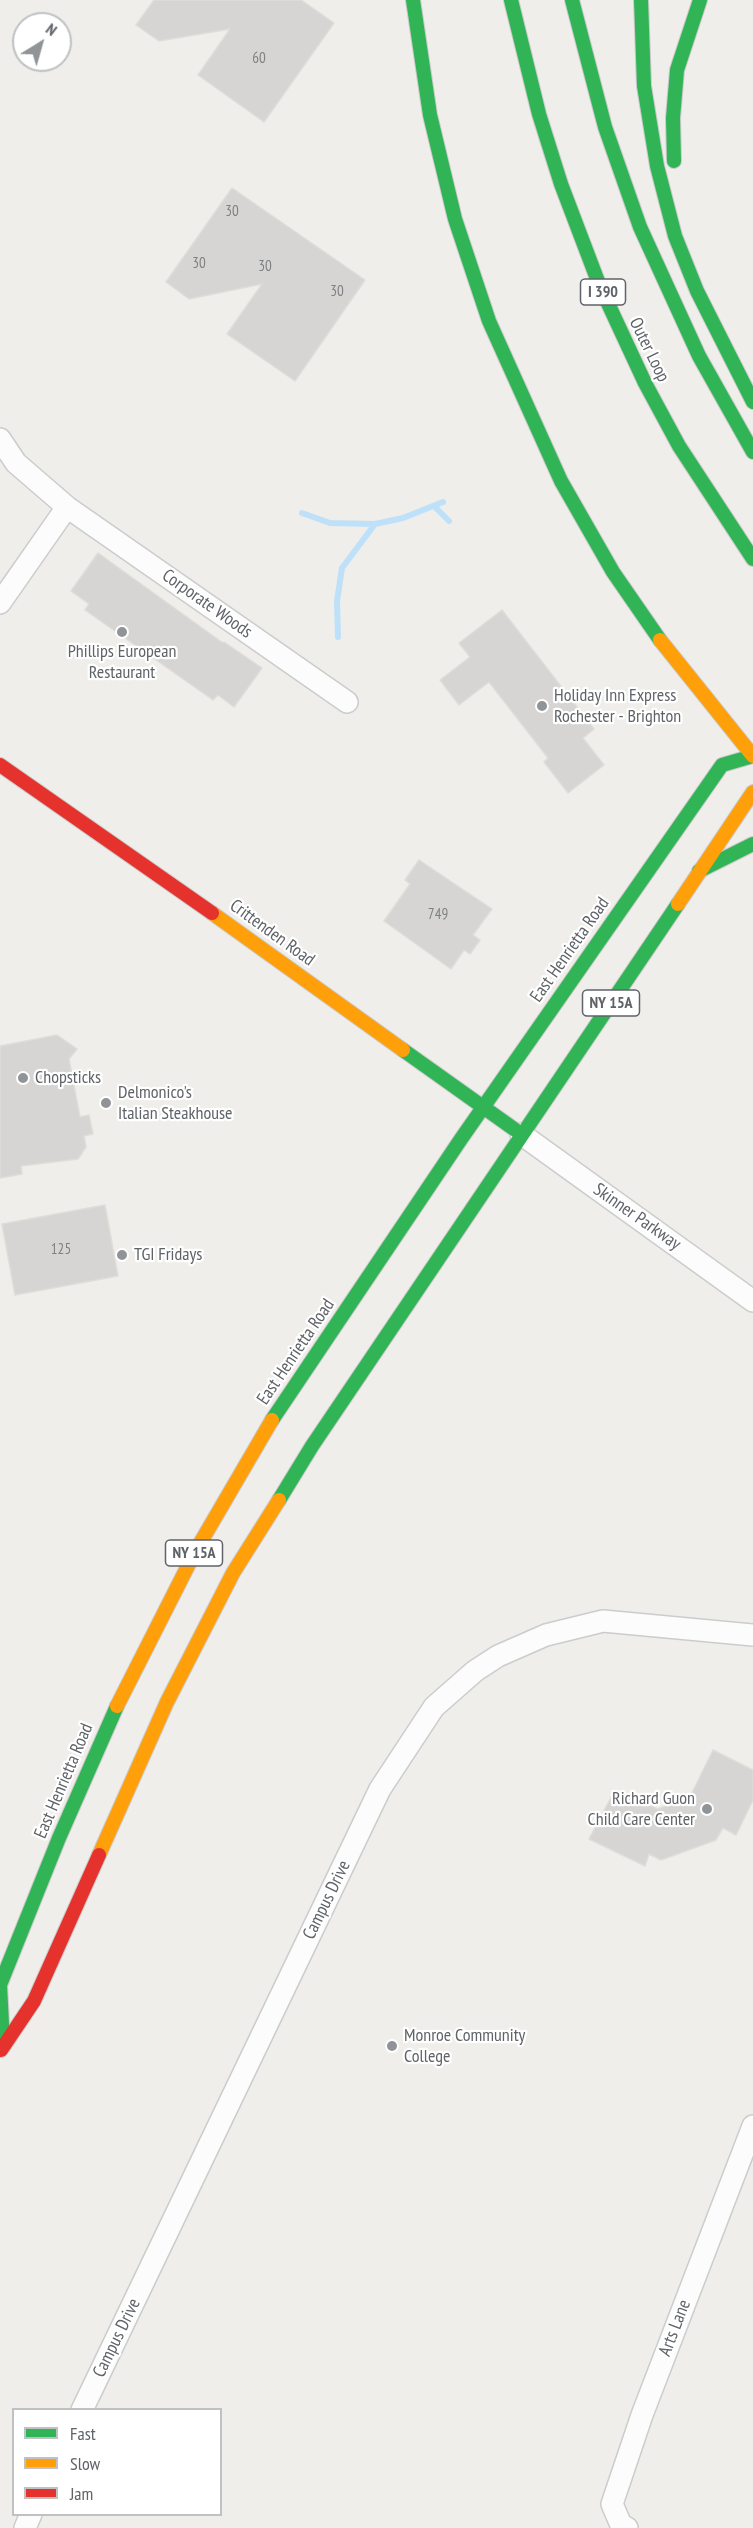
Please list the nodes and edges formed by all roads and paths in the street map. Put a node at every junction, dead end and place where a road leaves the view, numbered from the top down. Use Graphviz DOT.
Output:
graph roads {
  1 [pos="413,0"];
  2 [pos="511,0"];
  3 [pos="572,0"];
  4 [pos="641,0"];
  5 [pos="700,0"];
  6 [pos="724,342"];
  7 [pos="753,402"];
  8 [pos="0,439"];
  9 [pos="753,452"];
  10 [pos="67,507"];
  11 [pos="753,559"];
  12 [pos="0,603"];
  13 [pos="347,702"];
  14 [pos="753,757"];
  15 [pos="0,765"];
  16 [pos="753,792"];
  17 [pos="753,844"];
  18 [pos="699,871"];
  19 [pos="484,1106"];
  20 [pos="521,1134"];
  21 [pos="753,1301"];
  22 [pos="753,1635"];
  23 [pos="1,2046"];
  24 [pos="753,2126"];
  25 [pos="82,2408"];
  26 [pos="627,2528"];
  1 -- 14 [label="main road"];
  2 -- 11 [label="main road, Outer Loop / I 390"];
  3 -- 9 [label="main road"];
  4 -- 6 [label="main road"];
  5 -- 6 [label="main road"];
  6 -- 7 [label="main road"];
  8 -- 10 [label="street, Corporate Woods"];
  10 -- 12 [label="street"];
  10 -- 13 [label="street, Corporate Woods"];
  14 -- 19 [label="main road, East Henrietta Road / NY 15A"];
  15 -- 19 [label="main road, Crittenden Road"];
  16 -- 18 [label="main road, East Henrietta Road"];
  17 -- 18 [label="main road"];
  18 -- 20 [label="main road, East Henrietta Road / NY 15A"];
  19 -- 20 [label="main road, Crittenden Road"];
  19 -- 23 [label="main road, East Henrietta Road / NY 15A"];
  20 -- 21 [label="street, Skinner Parkway"];
  20 -- 23 [label="main road, East Henrietta Road / NY 15A"];
  22 -- 25 [label="street, Campus Drive"];
  24 -- 26 [label="street, Arts Lane"];
}
